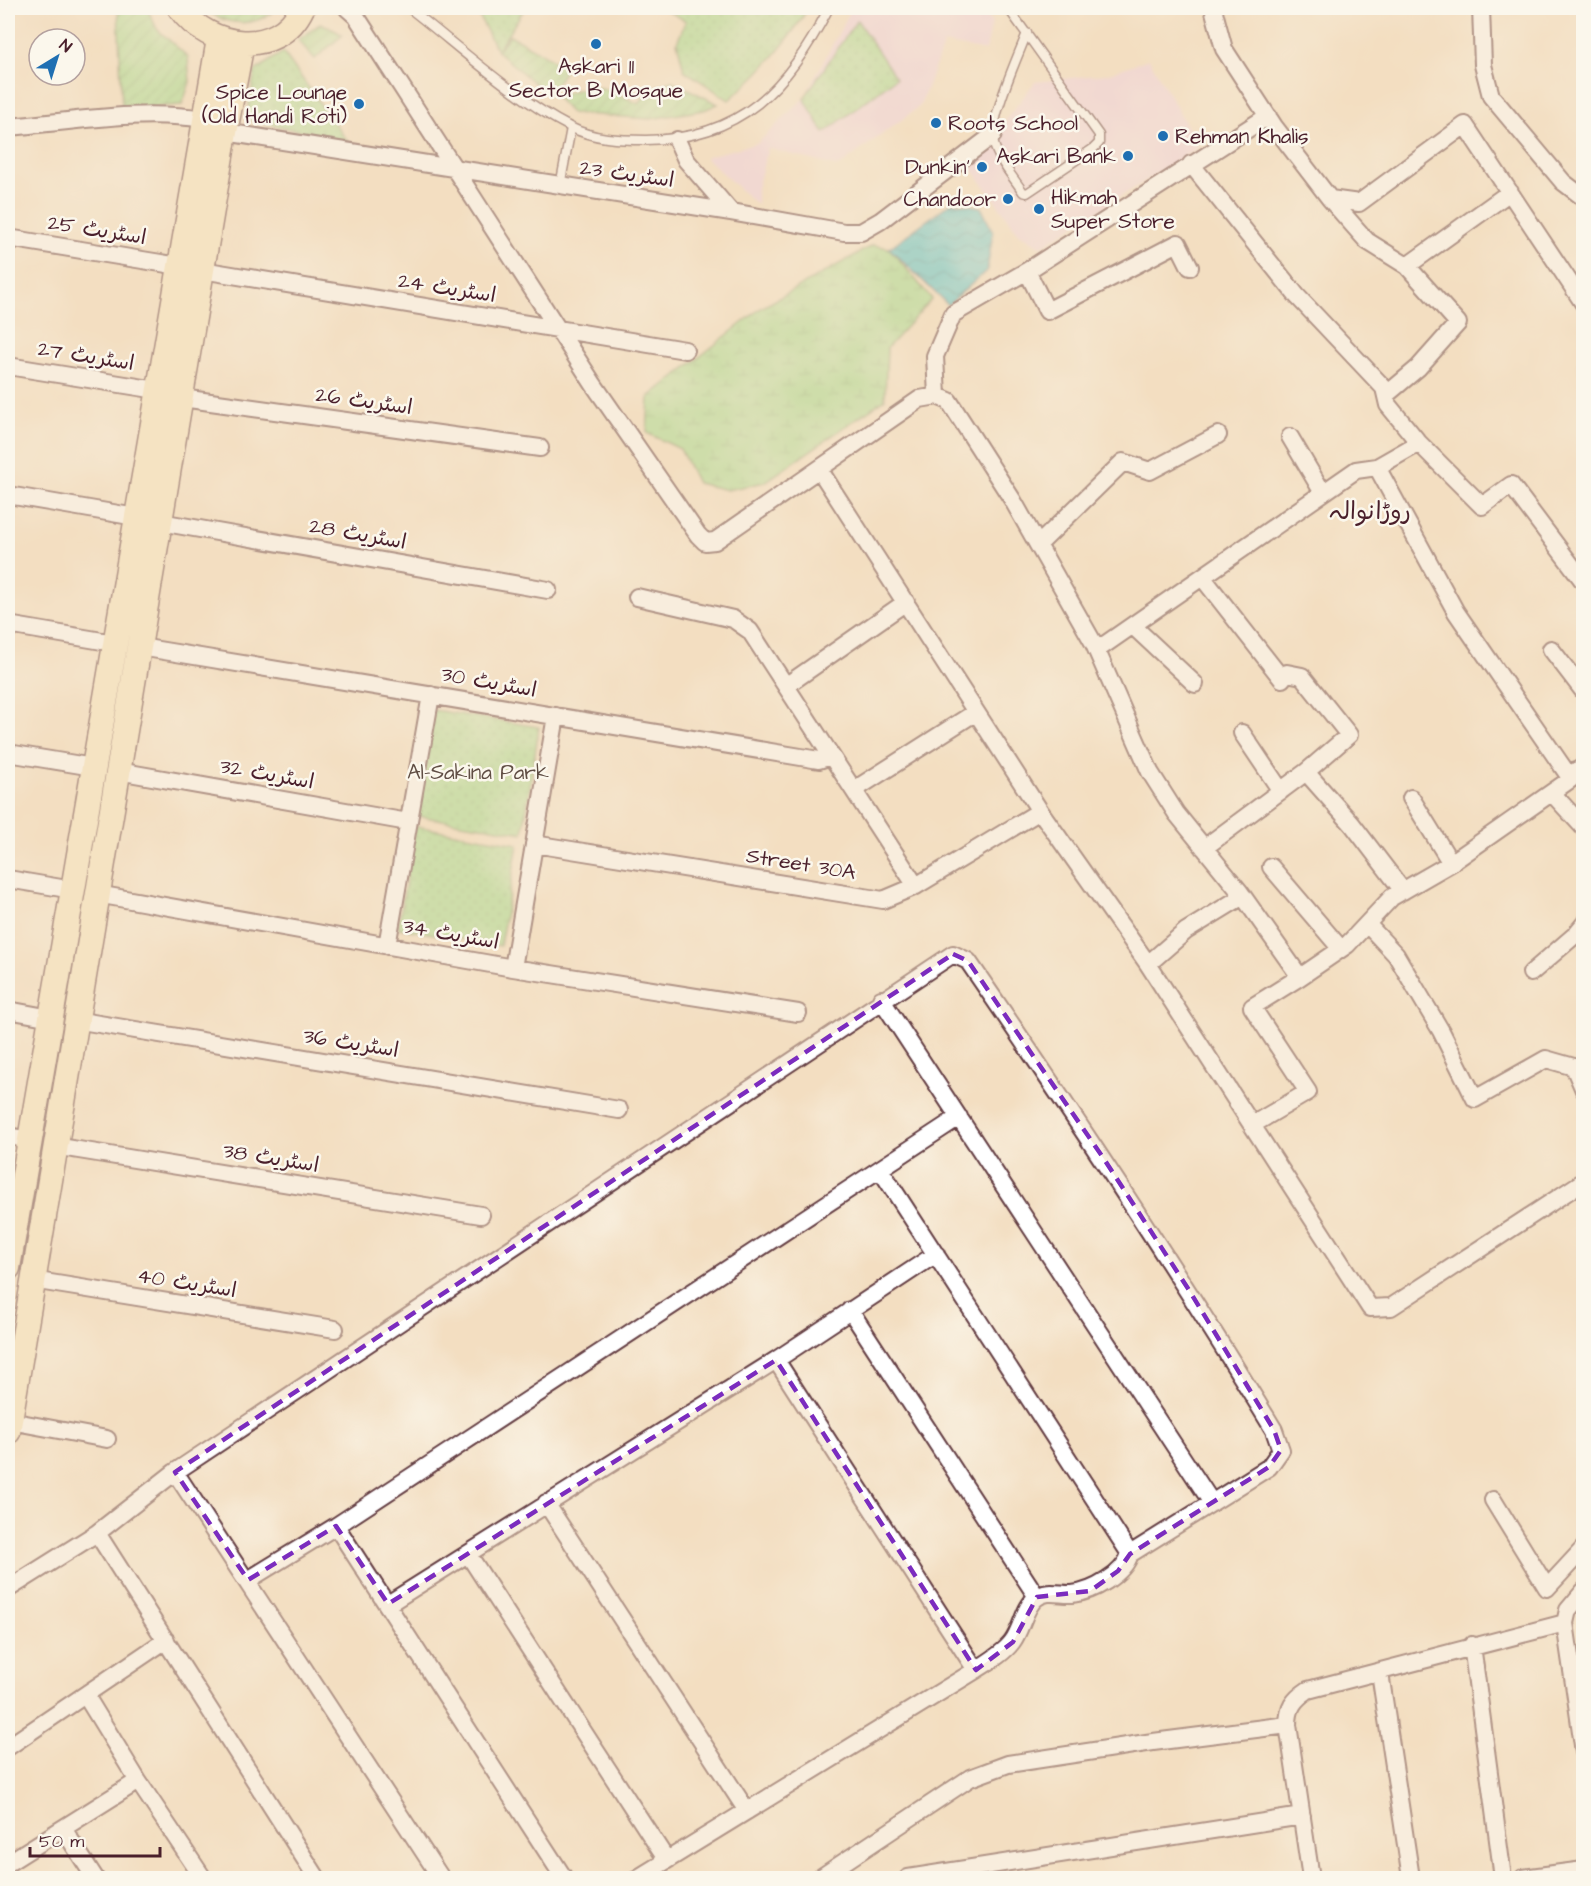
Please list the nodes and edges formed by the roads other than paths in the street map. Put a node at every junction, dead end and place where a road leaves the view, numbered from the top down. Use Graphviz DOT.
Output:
graph roads {
  1 [pos="180,8"];
  2 [pos="302,8"];
  3 [pos="350,8"];
  4 [pos="409,8"];
  5 [pos="829,8"];
  6 [pos="1008,8"];
  7 [pos="1213,8"];
  8 [pos="1481,8"];
  9 [pos="1027,33"];
  10 [pos="230,41"];
  11 [pos="1268,116"];
  12 [pos="203,119"];
  13 [pos="8,127"];
  14 [pos="571,128"];
  15 [pos="225,132"];
  16 [pos="993,135"];
  17 [pos="677,140"];
  18 [pos="1191,164"];
  19 [pos="451,167"];
  20 [pos="560,187"];
  21 [pos="1510,192"];
  22 [pos="1584,198"];
  23 [pos="1330,199"];
  24 [pos="731,212"];
  25 [pos="8,238"];
  26 [pos="1407,266"];
  27 [pos="1190,267"];
  28 [pos="191,268"];
  29 [pos="1027,271"];
  30 [pos="1584,304"];
  31 [pos="559,329"];
  32 [pos="685,350"];
  33 [pos="8,366"];
  34 [pos="157,390"];
  35 [pos="1386,395"];
  36 [pos="937,396"];
  37 [pos="182,398"];
  38 [pos="1218,435"];
  39 [pos="1290,437"];
  40 [pos="1419,443"];
  41 [pos="540,448"];
  42 [pos="1377,467"];
  43 [pos="819,469"];
  44 [pos="1323,493"];
  45 [pos="8,495"];
  46 [pos="136,517"];
  47 [pos="160,522"];
  48 [pos="1038,545"];
  49 [pos="1203,578"];
  50 [pos="1584,582"];
  51 [pos="548,590"];
  52 [pos="637,597"];
  53 [pos="906,602"];
  54 [pos="121,605"];
  55 [pos="146,610"];
  56 [pos="8,625"];
  57 [pos="1133,626"];
  58 [pos="114,644"];
  59 [pos="140,647"];
  60 [pos="1551,649"];
  61 [pos="1097,650"];
  62 [pos="1195,684"];
  63 [pos="787,686"];
  64 [pos="1584,692"];
  65 [pos="431,695"];
  66 [pos="976,712"];
  67 [pos="556,716"];
  68 [pos="1242,733"];
  69 [pos="8,753"];
  70 [pos="831,756"];
  71 [pos="93,767"];
  72 [pos="1584,767"];
  73 [pos="118,771"];
  74 [pos="1306,772"];
  75 [pos="1568,775"];
  76 [pos="854,790"];
  77 [pos="1281,791"];
  78 [pos="1552,793"];
  79 [pos="1411,798"];
  80 [pos="1040,812"];
  81 [pos="408,822"];
  82 [pos="1584,828"];
  83 [pos="534,844"];
  84 [pos="1204,848"];
  85 [pos="1452,863"];
  86 [pos="1271,867"];
  87 [pos="8,879"];
  88 [pos="916,886"];
  89 [pos="73,890"];
  90 [pos="1403,891"];
  91 [pos="97,894"];
  92 [pos="1243,896"];
  93 [pos="1367,924"];
  94 [pos="1584,924"];
  95 [pos="387,946"];
  96 [pos="1341,949"];
  97 [pos="1148,964"];
  98 [pos="513,968"];
  99 [pos="1531,973"];
  100 [pos="1300,977"];
  101 [pos="881,999"];
  102 [pos="8,1010"];
  103 [pos="798,1013"];
  104 [pos="51,1018"];
  105 [pos="75,1020"];
  106 [pos="41,1078"];
  107 [pos="65,1084"];
  108 [pos="1583,1091"];
  109 [pos="619,1110"];
  110 [pos="959,1117"];
  111 [pos="1252,1125"];
  112 [pos="19,1138"];
  113 [pos="54,1146"];
  114 [pos="880,1169"];
  115 [pos="1584,1181"];
  116 [pos="481,1215"];
  117 [pos="936,1254"];
  118 [pos="8,1268"];
  119 [pos="32,1280"];
  120 [pos="850,1310"];
  121 [pos="335,1329"];
  122 [pos="776,1360"];
  123 [pos="9,1426"];
  124 [pos="107,1439"];
  125 [pos="175,1472"];
  126 [pos="1493,1500"];
  127 [pos="546,1503"];
  128 [pos="1212,1503"];
  129 [pos="336,1526"];
  130 [pos="97,1533"];
  131 [pos="1584,1548"];
  132 [pos="468,1554"];
  133 [pos="1130,1554"];
  134 [pos="248,1580"];
  135 [pos="8,1589"];
  136 [pos="1584,1591"];
  137 [pos="1037,1597"];
  138 [pos="388,1604"];
  139 [pos="1565,1623"];
  140 [pos="166,1640"];
  141 [pos="1472,1645"];
  142 [pos="976,1670"];
  143 [pos="1380,1673"];
  144 [pos="86,1696"];
  145 [pos="1288,1725"];
  146 [pos="8,1747"];
  147 [pos="1584,1752"];
  148 [pos="138,1781"];
  149 [pos="747,1811"];
  150 [pos="1302,1815"];
  151 [pos="64,1830"];
  152 [pos="666,1859"];
  153 [pos="8,1863"];
  154 [pos="1584,1870"];
  155 [pos="95,1878"];
  156 [pos="203,1878"];
  157 [pos="318,1878"];
  158 [pos="441,1878"];
  159 [pos="564,1878"];
  160 [pos="638,1878"];
  161 [pos="820,1878"];
  162 [pos="908,1878"];
  163 [pos="1311,1878"];
  164 [pos="1411,1878"];
  165 [pos="1503,1878"];
  166 [pos="1523,1878"];
  1 -- 10 [label="street"];
  2 -- 10 [label="street"];
  3 -- 19 [label="street"];
  4 -- 14 [label="lane"];
  5 -- 17 [label="lane"];
  6 -- 9 [label="lane"];
  7 -- 11 [label="street"];
  8 -- 22 [label="street"];
  9 -- 16 [label="lane"];
  9 -- 16 [label="lane"];
  10 -- 12 [label="street"];
  10 -- 15 [label="street"];
  11 -- 18 [label="street"];
  11 -- 23 [label="street"];
  12 -- 13 [label="street"];
  12 -- 28 [label="street"];
  14 -- 17 [label="lane"];
  14 -- 20 [label="lane"];
  15 -- 19 [label="street, اسٹریٹ 23"];
  15 -- 28 [label="street"];
  16 -- 24 [label="street, اسٹریٹ 23"];
  17 -- 24 [label="street"];
  18 -- 29 [label="street"];
  18 -- 35 [label="street"];
  19 -- 20 [label="street, اسٹریٹ 23"];
  19 -- 31 [label="street"];
  20 -- 24 [label="street, اسٹریٹ 23"];
  21 -- 23 [label="street"];
  21 -- 26 [label="street"];
  21 -- 30 [label="street"];
  23 -- 26 [label="street"];
  25 -- 28 [label="street, اسٹریٹ 25"];
  26 -- 35 [label="street"];
  27 -- 29 [label="street"];
  28 -- 31 [label="street, اسٹریٹ 24"];
  28 -- 34 [label="street"];
  28 -- 37 [label="street"];
  29 -- 36 [label="street"];
  31 -- 32 [label="street, اسٹریٹ 24"];
  31 -- 43 [label="street"];
  33 -- 34 [label="street, اسٹریٹ 27"];
  34 -- 46 [label="street"];
  35 -- 40 [label="street"];
  36 -- 43 [label="street"];
  36 -- 48 [label="street"];
  37 -- 41 [label="street, اسٹریٹ 26"];
  37 -- 47 [label="street"];
  38 -- 48 [label="street"];
  39 -- 44 [label="street"];
  40 -- 42 [label="street"];
  40 -- 50 [label="street"];
  42 -- 44 [label="street"];
  42 -- 75 [label="street"];
  43 -- 53 [label="street"];
  44 -- 49 [label="street"];
  45 -- 46 [label="street"];
  46 -- 54 [label="street"];
  47 -- 51 [label="street, اسٹریٹ 28"];
  47 -- 55 [label="street"];
  48 -- 61 [label="street"];
  49 -- 57 [label="street"];
  49 -- 74 [label="street"];
  52 -- 63 [label="street"];
  53 -- 63 [label="street"];
  53 -- 66 [label="street"];
  54 -- 55 [label="street"];
  54 -- 58 [label="street"];
  55 -- 59 [label="street"];
  56 -- 58 [label="street"];
  57 -- 61 [label="street"];
  57 -- 62 [label="street"];
  58 -- 71 [label="street"];
  59 -- 65 [label="street, اسٹریٹ 30"];
  59 -- 73 [label="street"];
  60 -- 64 [label="street"];
  61 -- 84 [label="street"];
  63 -- 70 [label="street"];
  65 -- 67 [label="street, اسٹریٹ 30"];
  65 -- 81 [label="street"];
  66 -- 76 [label="street"];
  66 -- 80 [label="street"];
  67 -- 70 [label="street, اسٹریٹ 30"];
  67 -- 83 [label="street"];
  68 -- 77 [label="street"];
  69 -- 71 [label="street"];
  70 -- 76 [label="street"];
  71 -- 89 [label="street"];
  72 -- 75 [label="street"];
  73 -- 81 [label="street, اسٹریٹ 32"];
  73 -- 91 [label="street"];
  74 -- 77 [label="street"];
  74 -- 90 [label="street"];
  75 -- 78 [label="street"];
  76 -- 88 [label="street"];
  77 -- 84 [label="street"];
  78 -- 82 [label="street"];
  78 -- 85 [label="street"];
  79 -- 85 [label="street"];
  80 -- 88 [label="street, Street 30A"];
  80 -- 97 [label="street"];
  81 -- 95 [label="street"];
  83 -- 88 [label="street, Street 30A"];
  83 -- 98 [label="street"];
  84 -- 92 [label="street"];
  85 -- 90 [label="street"];
  86 -- 96 [label="street"];
  87 -- 89 [label="street"];
  89 -- 104 [label="street"];
  90 -- 93 [label="street"];
  91 -- 95 [label="street, اسٹریٹ 34"];
  91 -- 105 [label="street"];
  92 -- 97 [label="street"];
  92 -- 100 [label="street"];
  93 -- 96 [label="street"];
  93 -- 108 [label="street"];
  94 -- 99 [label="street"];
  95 -- 98 [label="street, اسٹریٹ 34"];
  96 -- 100 [label="street"];
  97 -- 111 [label="street"];
  98 -- 103 [label="street, اسٹریٹ 34"];
  100 -- 111 [label="street"];
  101 -- 110 [label="street"];
  101 -- 125 [label="street"];
  101 -- 128 [label="street"];
  102 -- 104 [label="street"];
  104 -- 106 [label="street"];
  105 -- 107 [label="street"];
  105 -- 109 [label="street, اسٹریٹ 36"];
  106 -- 107 [label="street"];
  106 -- 112 [label="street"];
  107 -- 113 [label="street"];
  110 -- 114 [label="street"];
  110 -- 128 [label="street"];
  111 -- 115 [label="street"];
  112 -- 118 [label="street"];
  113 -- 116 [label="street, اسٹریٹ 38"];
  113 -- 119 [label="street"];
  114 -- 117 [label="street"];
  114 -- 129 [label="street"];
  117 -- 120 [label="street"];
  117 -- 133 [label="street"];
  119 -- 121 [label="street, اسٹریٹ 40"];
  119 -- 123 [label="street"];
  120 -- 122 [label="street"];
  120 -- 137 [label="street"];
  122 -- 127 [label="street"];
  122 -- 142 [label="street"];
  123 -- 124 [label="street"];
  125 -- 130 [label="street"];
  125 -- 134 [label="street"];
  126 -- 131 [label="street"];
  127 -- 132 [label="street"];
  127 -- 149 [label="street"];
  128 -- 133 [label="street"];
  129 -- 134 [label="street"];
  129 -- 138 [label="street"];
  130 -- 135 [label="street"];
  130 -- 140 [label="street"];
  132 -- 138 [label="street"];
  132 -- 152 [label="street"];
  133 -- 137 [label="street"];
  134 -- 158 [label="street"];
  136 -- 139 [label="street"];
  137 -- 142 [label="street"];
  138 -- 159 [label="street"];
  139 -- 141 [label="street"];
  139 -- 147 [label="street"];
  140 -- 144 [label="street"];
  140 -- 157 [label="street"];
  141 -- 143 [label="street"];
  141 -- 165 [label="street"];
  142 -- 149 [label="street"];
  143 -- 145 [label="street"];
  143 -- 164 [label="street"];
  144 -- 146 [label="street"];
  144 -- 148 [label="street"];
  145 -- 150 [label="street"];
  145 -- 161 [label="street"];
  148 -- 151 [label="street"];
  148 -- 156 [label="street"];
  149 -- 152 [label="street"];
  150 -- 162 [label="street"];
  150 -- 163 [label="street"];
  151 -- 153 [label="street"];
  151 -- 155 [label="street"];
  152 -- 160 [label="street"];
  154 -- 166 [label="street"];
}
